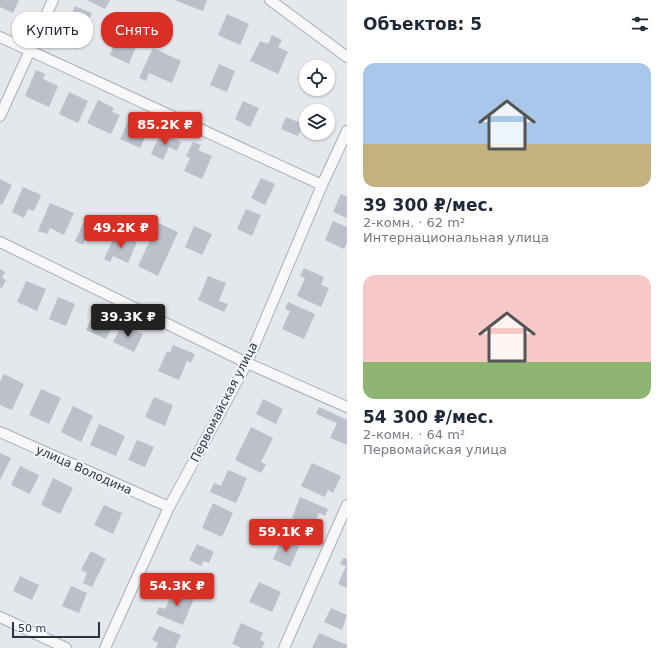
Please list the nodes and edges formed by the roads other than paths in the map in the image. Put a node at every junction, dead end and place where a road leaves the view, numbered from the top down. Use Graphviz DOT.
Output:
graph roads {
  1 [pos="53,0"];
  2 [pos="270,0"];
  3 [pos="0,37"];
  4 [pos="29,50"];
  5 [pos="347,57"];
  6 [pos="0,116"];
  7 [pos="347,131"];
  8 [pos="322,185"];
  9 [pos="0,242"];
  10 [pos="247,362"];
  11 [pos="347,407"];
  12 [pos="0,432"];
  13 [pos="347,504"];
  14 [pos="169,507"];
  15 [pos="0,617"];
  16 [pos="66,648"];
  17 [pos="105,648"];
  18 [pos="284,648"];
  1 -- 4 [label="street"];
  2 -- 5 [label="street"];
  3 -- 4 [label="street"];
  4 -- 6 [label="street"];
  4 -- 8 [label="street"];
  7 -- 8 [label="street, Первомайская улица"];
  8 -- 10 [label="street, Первомайская улица"];
  9 -- 10 [label="street"];
  10 -- 11 [label="street"];
  10 -- 14 [label="street, Первомайская улица"];
  12 -- 14 [label="street, улица Володина"];
  13 -- 18 [label="street"];
  14 -- 17 [label="street, Первомайская улица"];
  15 -- 16 [label="street"];
}
